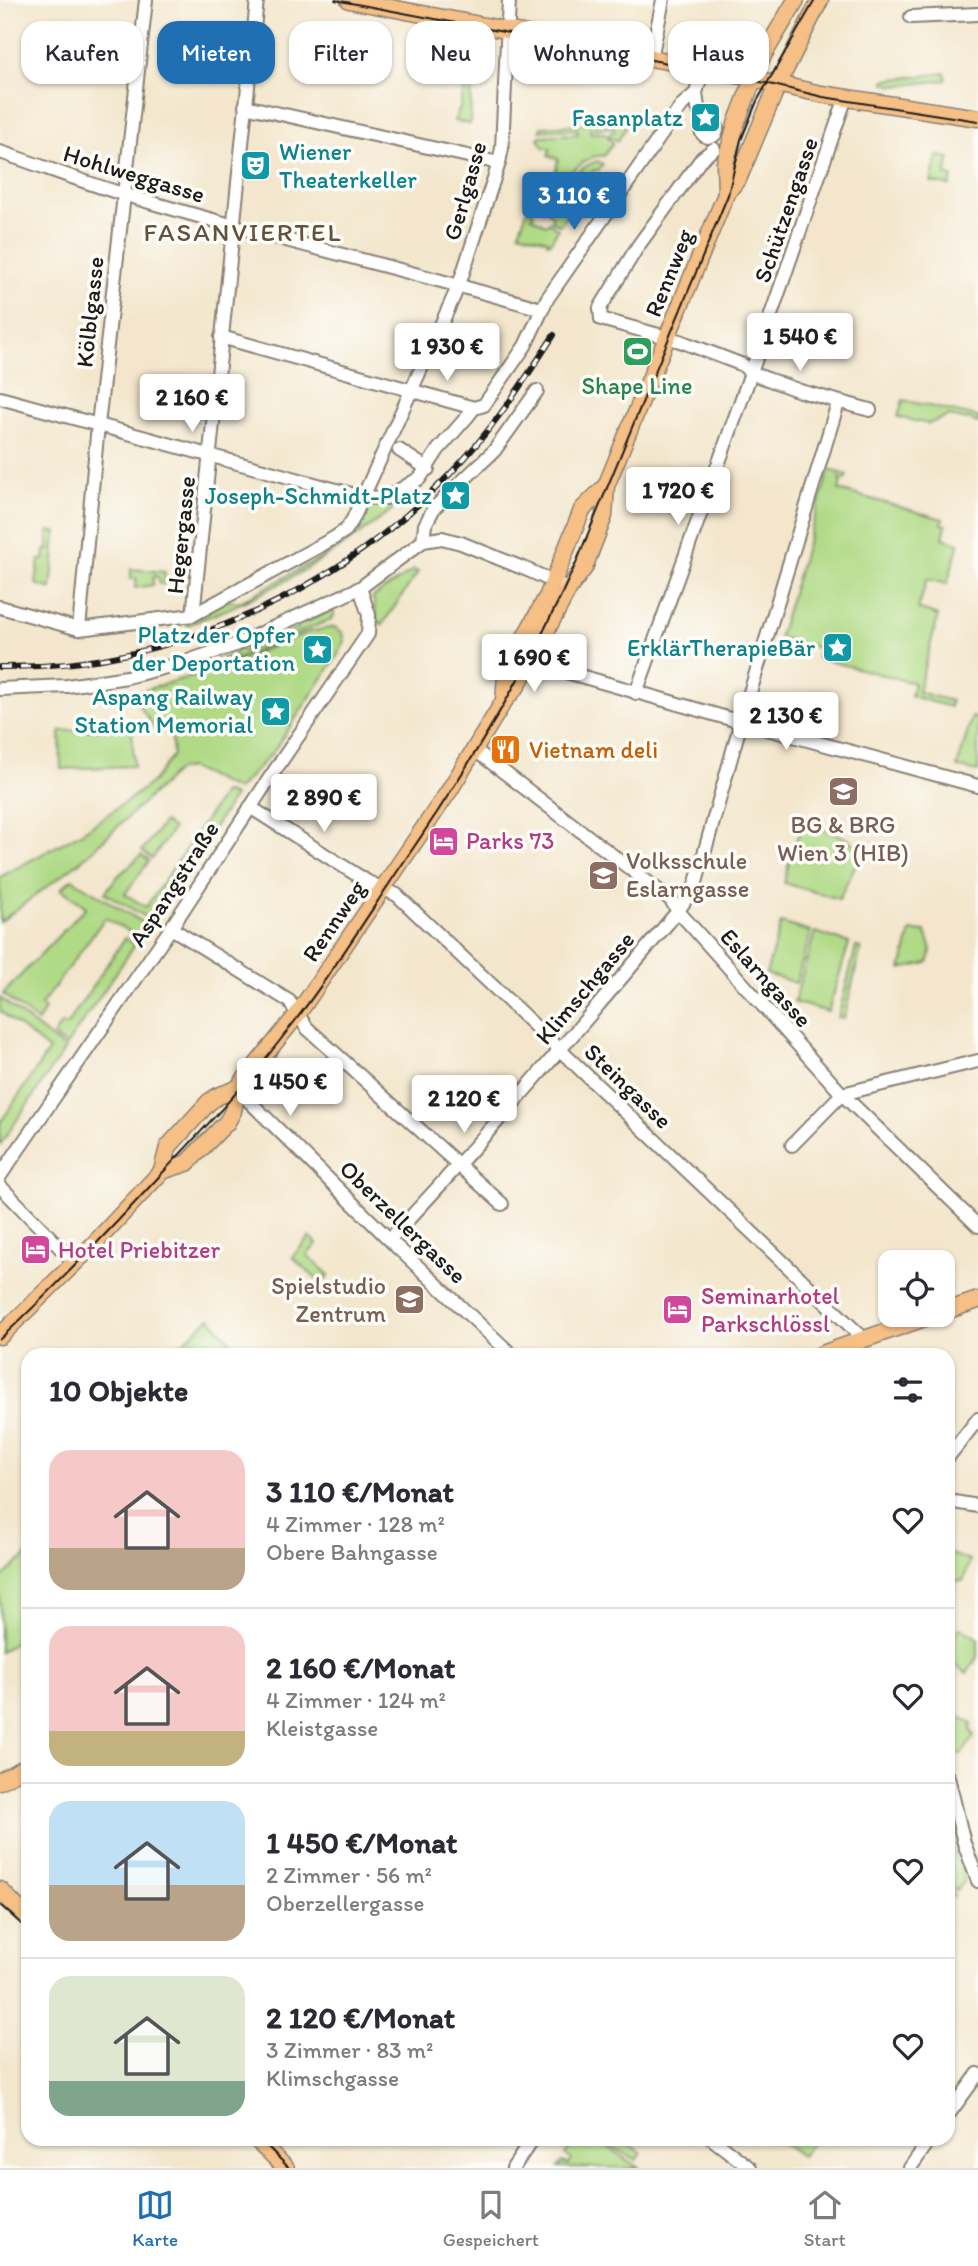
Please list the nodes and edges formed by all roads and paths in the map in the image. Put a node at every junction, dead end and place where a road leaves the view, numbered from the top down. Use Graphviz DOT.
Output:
graph roads {
  1 [pos="146,0"];
  2 [pos="257,0"];
  3 [pos="349,0"];
  4 [pos="509,0"];
  5 [pos="663,0"];
  6 [pos="796,0"];
  7 [pos="820,0"];
  8 [pos="978,14"];
  9 [pos="911,17"];
  10 [pos="508,31"];
  11 [pos="654,44"];
  12 [pos="769,45"];
  13 [pos="769,82"];
  14 [pos="699,84"];
  15 [pos="751,84"];
  16 [pos="778,84"];
  17 [pos="696,93"];
  18 [pos="846,97"];
  19 [pos="245,106"];
  20 [pos="978,118"];
  21 [pos="737,121"];
  22 [pos="712,134"];
  23 [pos="0,152"];
  24 [pos="499,163"];
  25 [pos="725,163"];
  26 [pos="726,194"];
  27 [pos="124,195"];
  28 [pos="232,226"];
  29 [pos="460,285"];
  30 [pos="541,309"];
  31 [pos="221,337"];
  32 [pos="667,338"];
  33 [pos="751,373"];
  34 [pos="411,390"];
  35 [pos="537,391"];
  36 [pos="0,398"];
  37 [pos="838,402"];
  38 [pos="474,408"];
  39 [pos="870,410"];
  40 [pos="99,425"];
  41 [pos="399,450"];
  42 [pos="210,456"];
  43 [pos="428,469"];
  44 [pos="606,486"];
  45 [pos="362,498"];
  46 [pos="423,541"];
  47 [pos="561,585"];
  48 [pos="359,588"];
  49 [pos="0,607"];
  50 [pos="194,615"];
  51 [pos="79,629"];
  52 [pos="521,645"];
  53 [pos="531,661"];
  54 [pos="0,689"];
  55 [pos="636,693"];
  56 [pos="504,701"];
  57 [pos="741,722"];
  58 [pos="475,750"];
  59 [pos="978,786"];
  60 [pos="250,807"];
  61 [pos="384,888"];
  62 [pos="678,911"];
  63 [pos="171,928"];
  64 [pos="297,1015"];
  65 [pos="560,1051"];
  66 [pos="978,1061"];
  67 [pos="237,1089"];
  68 [pos="842,1094"];
  69 [pos="792,1145"];
  70 [pos="460,1165"];
  71 [pos="162,1171"];
  72 [pos="0,1176"];
  73 [pos="0,1186"];
  74 [pos="502,1204"];
  75 [pos="978,1226"];
  76 [pos="390,1239"];
  77 [pos="75,1263"];
  78 [pos="978,1300"];
  79 [pos="955,1308"];
  80 [pos="899,1327"];
  81 [pos="0,1336"];
  82 [pos="864,1339"];
  83 [pos="505,1348"];
  84 [pos="839,1348"];
  85 [pos="978,1419"];
  86 [pos="955,1448"];
  87 [pos="955,1502"];
  88 [pos="978,1506"];
  89 [pos="21,1770"];
  90 [pos="0,1781"];
  91 [pos="955,1806"];
  92 [pos="978,1881"];
  93 [pos="0,1890"];
  94 [pos="21,1911"];
  95 [pos="978,2074"];
  96 [pos="955,2105"];
  97 [pos="263,2146"];
  98 [pos="528,2146"];
  99 [pos="721,2146"];
  100 [pos="925,2146"];
  101 [pos="286,2168"];
  102 [pos="513,2168"];
  103 [pos="750,2168"];
  104 [pos="910,2168"];
  1 -- 27 [label="street, Kölblgasse"];
  2 -- 19 [label="street, Hegergasse"];
  3 -- 10 [label="main road"];
  4 -- 10 [label="street, Gerlgasse"];
  5 -- 11 [label="street"];
  6 -- 12 [label="main road, Rennweg"];
  7 -- 16 [label="main road, Rennweg"];
  8 -- 9 [label="street"];
  10 -- 24 [label="street, Gerlgasse"];
  13 -- 16 [label="main road"];
  14 -- 17 [label="street"];
  15 -- 21 [label="main road, Rennweg"];
  16 -- 18 [label="main road"];
  16 -- 26 [label="main road, Rennweg"];
  17 -- 22 [label="street"];
  17 -- 30 [label="street"];
  18 -- 20 [label="main road"];
  18 -- 33 [label="street, Schützengasse"];
  19 -- 24 [label="street"];
  19 -- 28 [label="street, Hegergasse"];
  21 -- 22 [label="street"];
  21 -- 25 [label="main road, Rennweg"];
  22 -- 25 [label="street"];
  22 -- 32 [label="street"];
  23 -- 27 [label="street, Hohlweggasse"];
  24 -- 29 [label="street, Gerlgasse"];
  25 -- 26 [label="main road, Rennweg"];
  26 -- 32 [label="main road, Rennweg"];
  27 -- 28 [label="street, Hohlweggasse"];
  27 -- 40 [label="street, Kölblgasse"];
  28 -- 29 [label="street, Hohlweggasse"];
  28 -- 31 [label="street, Hegergasse"];
  29 -- 30 [label="street, Hohlweggasse"];
  29 -- 34 [label="street, Gerlgasse"];
  30 -- 38 [label="street"];
  31 -- 34 [label="street"];
  31 -- 42 [label="street, Hegergasse"];
  32 -- 33 [label="street"];
  32 -- 44 [label="main road, Rennweg"];
  33 -- 37 [label="street"];
  33 -- 55 [label="street, Schützengasse"];
  34 -- 38 [label="street"];
  34 -- 45 [label="street, Gerlgasse"];
  35 -- 46 [label="street"];
  36 -- 40 [label="street"];
  37 -- 39 [label="street"];
  37 -- 57 [label="street, Klimschgasse"];
  38 -- 43 [label="street"];
  40 -- 42 [label="street"];
  40 -- 51 [label="street, Kölblgasse"];
  41 -- 43 [label="street"];
  42 -- 45 [label="street"];
  42 -- 50 [label="street, Hegergasse"];
  43 -- 45 [label="street"];
  44 -- 47 [label="main road, Rennweg"];
  44 -- 47 [label="main road, Rennweg"];
  45 -- 50 [label="street, Gerlgasse"];
  46 -- 47 [label="street"];
  46 -- 48 [label="street"];
  47 -- 52 [label="main road, Rennweg"];
  47 -- 53 [label="main road, Rennweg"];
  48 -- 54 [label="street"];
  48 -- 60 [label="street, Aspangstraße"];
  49 -- 51 [label="street"];
  50 -- 51 [label="street"];
  52 -- 53 [label="street"];
  52 -- 56 [label="main road, Rennweg"];
  53 -- 55 [label="street"];
  53 -- 56 [label="main road, Rennweg"];
  55 -- 57 [label="street"];
  56 -- 58 [label="main road, Rennweg"];
  57 -- 59 [label="street"];
  57 -- 62 [label="street, Klimschgasse"];
  58 -- 61 [label="main road, Rennweg"];
  58 -- 62 [label="street, Eslarngasse"];
  60 -- 61 [label="street, Steingasse"];
  60 -- 63 [label="street, Aspangstraße"];
  61 -- 64 [label="main road, Rennweg"];
  61 -- 65 [label="street, Steingasse"];
  62 -- 65 [label="street, Klimschgasse"];
  62 -- 68 [label="street, Eslarngasse"];
  63 -- 64 [label="street"];
  63 -- 72 [label="street, Aspangstraße"];
  64 -- 67 [label="main road, Rennweg"];
  64 -- 70 [label="street"];
  65 -- 70 [label="street, Klimschgasse"];
  65 -- 82 [label="street, Steingasse"];
  66 -- 68 [label="street"];
  67 -- 71 [label="main road, Rennweg"];
  67 -- 71 [label="main road, Rennweg"];
  67 -- 76 [label="street, Oberzellergasse"];
  68 -- 69 [label="street"];
  68 -- 75 [label="street, Eslarngasse"];
  70 -- 74 [label="street"];
  70 -- 76 [label="street, Klimschgasse"];
  71 -- 77 [label="main road, Rennweg"];
  73 -- 77 [label="street"];
  76 -- 83 [label="street, Oberzellergasse"];
  77 -- 81 [label="main road, Rennweg"];
  78 -- 79 [label="main road"];
  80 -- 82 [label="main road"];
  82 -- 84 [label="main road"];
  85 -- 86 [label="street"];
  87 -- 88 [label="street"];
  89 -- 90 [label="main road"];
  91 -- 92 [label="street"];
  93 -- 94 [label="main road"];
  95 -- 96 [label="street"];
  97 -- 101 [label="main road"];
  98 -- 102 [label="street"];
  99 -- 103 [label="street"];
  100 -- 104 [label="street"];
}
